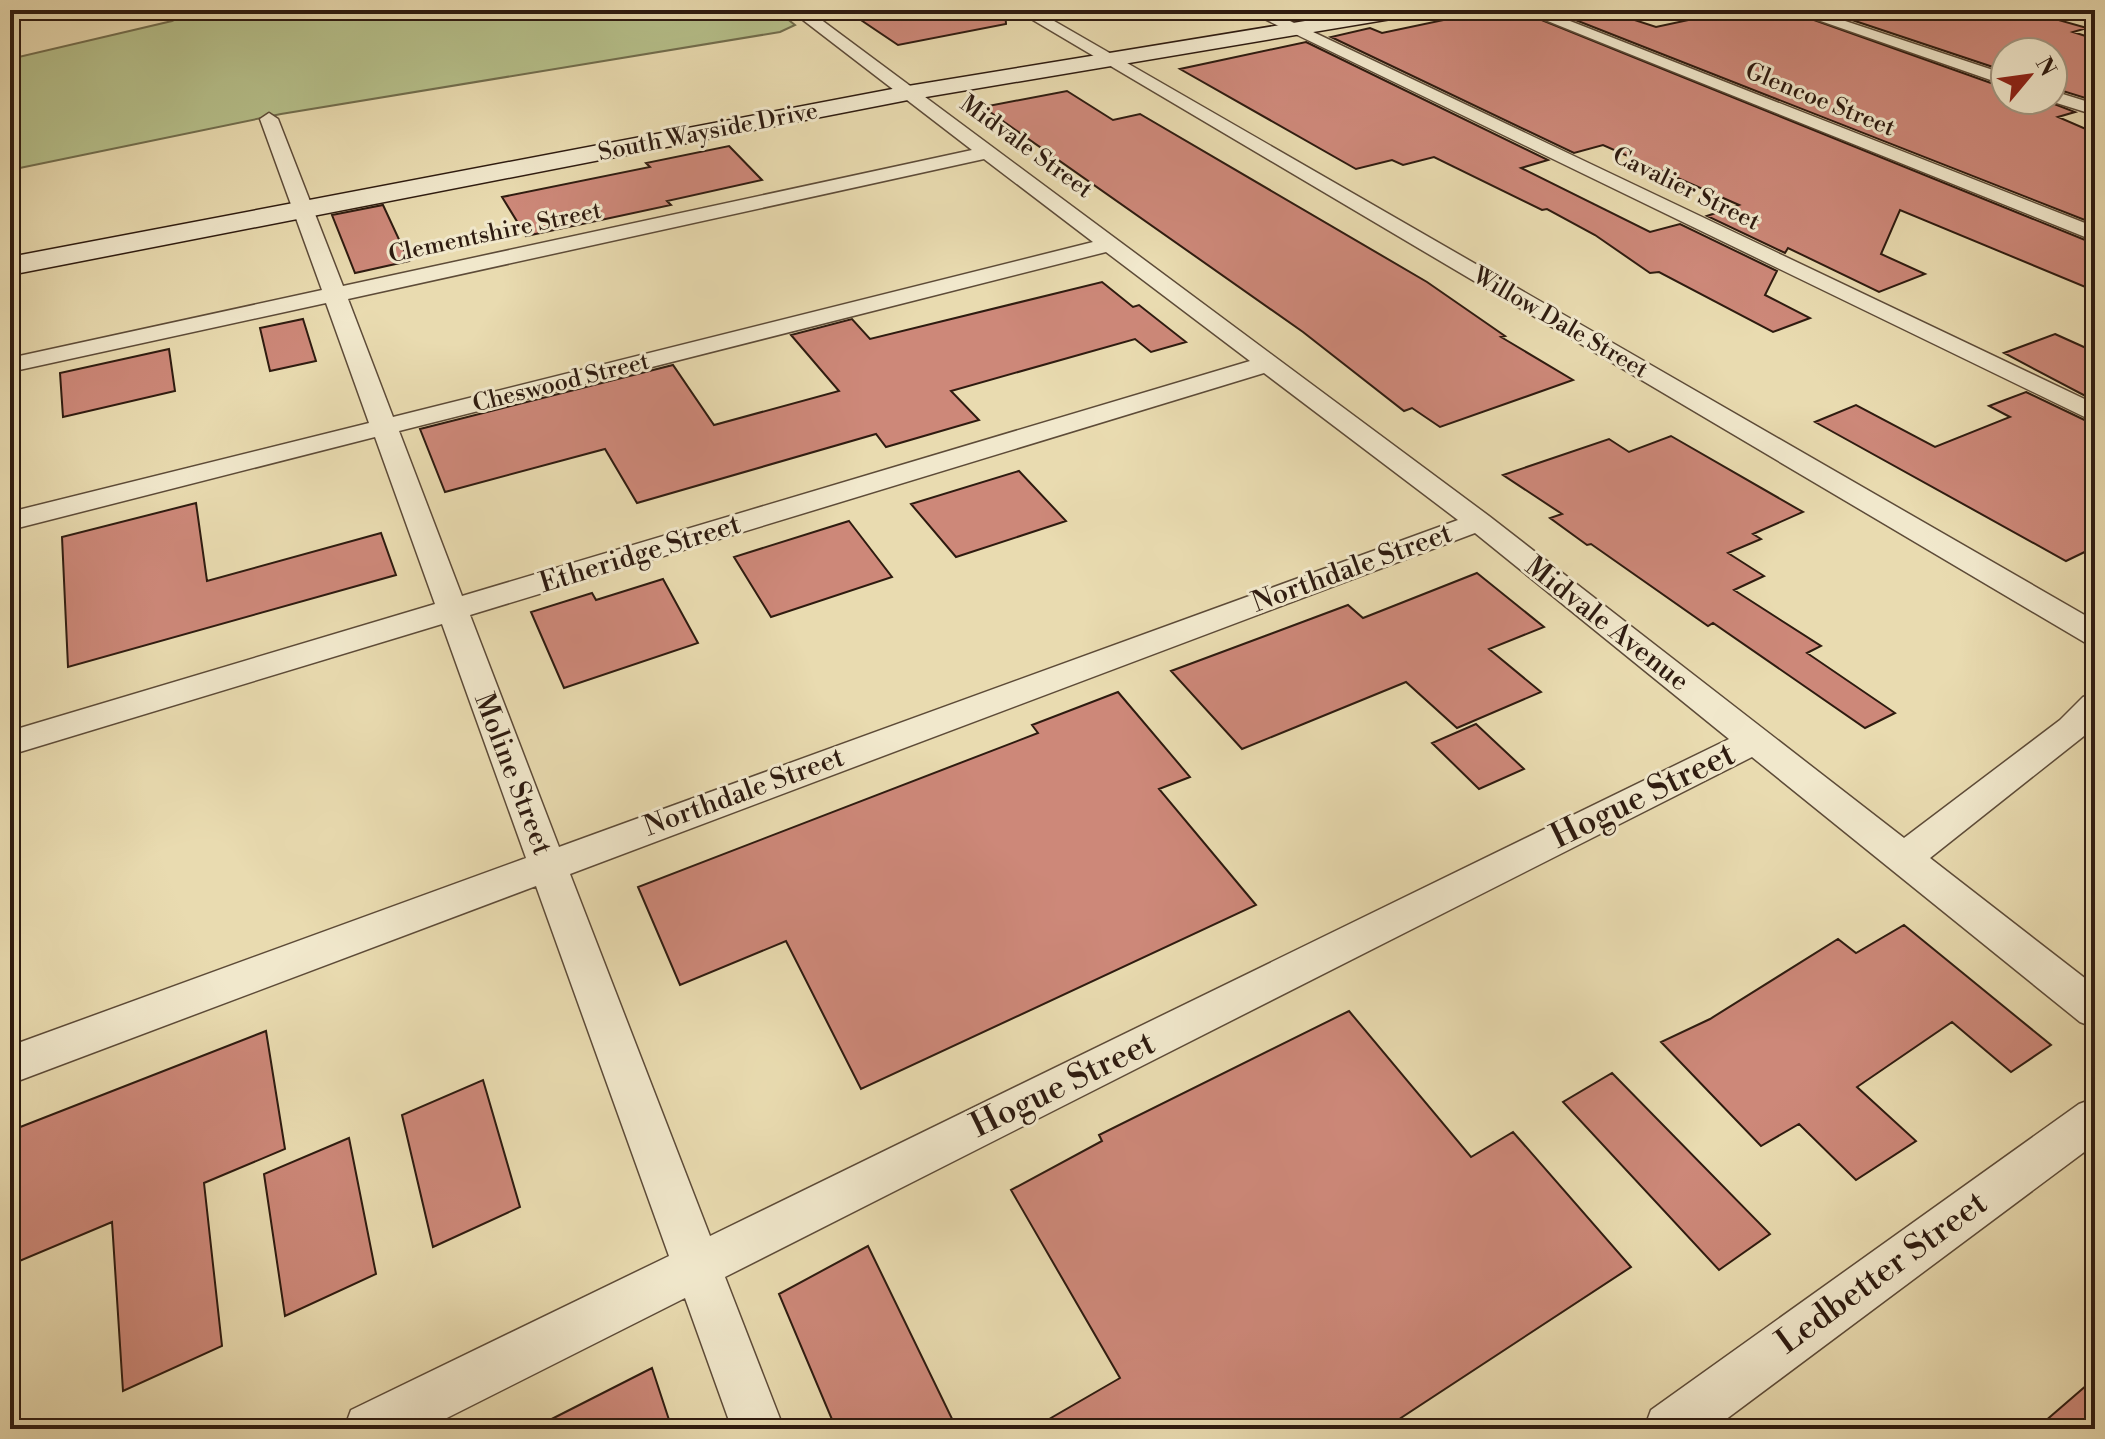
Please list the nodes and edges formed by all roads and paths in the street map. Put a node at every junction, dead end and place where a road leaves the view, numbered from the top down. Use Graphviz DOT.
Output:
graph roads {
  1 [pos="798,10"];
  2 [pos="1024,10"];
  3 [pos="1319,10"];
  4 [pos="1409,10"];
  5 [pos="1528,10"];
  6 [pos="1797,10"];
  7 [pos="2070,10"];
  8 [pos="1263,14"];
  9 [pos="2095,17"];
  10 [pos="1298,31"];
  11 [pos="1085,46"];
  12 [pos="1108,59"];
  13 [pos="1989,75"];
  14 [pos="898,85"];
  15 [pos="2069,101"];
  16 [pos="2095,110"];
  17 [pos="269,119"];
  18 [pos="990,152"];
  19 [pos="298,201"];
  20 [pos="2095,235"];
  21 [pos="1113,244"];
  22 [pos="10,245"];
  23 [pos="10,266"];
  24 [pos="333,295"];
  25 [pos="1270,363"];
  26 [pos="10,365"];
  27 [pos="2095,414"];
  28 [pos="383,428"];
  29 [pos="10,521"];
  30 [pos="1479,522"];
  31 [pos="451,611"];
  32 [pos="2095,635"];
  33 [pos="2095,705"];
  34 [pos="1755,741"];
  35 [pos="10,743"];
  36 [pos="1903,859"];
  37 [pos="546,864"];
  38 [pos="2095,1010"];
  39 [pos="10,1065"];
  40 [pos="2095,1118"];
  41 [pos="697,1267"];
  42 [pos="370,1429"];
  43 [pos="758,1429"];
  44 [pos="1670,1429"];
  1 -- 14 [label="street"];
  2 -- 11 [label="street, Willow Dale Street"];
  3 -- 8 [label="main road, South Wayside Drive"];
  4 -- 10 [label="main road, South Wayside Drive"];
  5 -- 20 [label="street, Glencoe Street"];
  6 -- 13 [label="street"];
  7 -- 9 [label="street"];
  8 -- 10 [label="street, Cavalier Street"];
  8 -- 11 [label="main road, South Wayside Drive"];
  10 -- 12 [label="main road, South Wayside Drive"];
  10 -- 27 [label="street, Cavalier Street"];
  11 -- 12 [label="street, Willow Dale Street"];
  11 -- 14 [label="main road, South Wayside Drive"];
  12 -- 14 [label="main road, South Wayside Drive"];
  12 -- 32 [label="street, Willow Dale Street"];
  14 -- 18 [label="street, Midvale Street"];
  14 -- 19 [label="main road, South Wayside Drive"];
  15 -- 16 [label="street"];
  17 -- 19 [label="street, Moline Street"];
  18 -- 21 [label="street, Midvale Street"];
  18 -- 24 [label="street, Clementshire Street"];
  19 -- 22 [label="main road, South Wayside Drive"];
  19 -- 23 [label="main road, South Wayside Drive"];
  19 -- 24 [label="street, Moline Street"];
  21 -- 25 [label="street, Midvale Avenue"];
  21 -- 28 [label="street, Cheswood Street"];
  24 -- 26 [label="street, Clementshire Street"];
  24 -- 28 [label="street, Moline Street"];
  25 -- 30 [label="street, Midvale Avenue"];
  25 -- 31 [label="street, Etheridge Street"];
  28 -- 29 [label="street, Cheswood Street"];
  28 -- 31 [label="street, Moline Street"];
  30 -- 34 [label="street, Midvale Avenue"];
  30 -- 37 [label="street, Northdale Street"];
  31 -- 35 [label="street, Etheridge Street"];
  31 -- 37 [label="street, Moline Street"];
  33 -- 36 [label="street"];
  34 -- 36 [label="street, Midvale Avenue"];
  34 -- 41 [label="street, Hogue Street"];
  36 -- 38 [label="street, Midvale Avenue"];
  37 -- 39 [label="street, Northdale Street"];
  37 -- 41 [label="street, Moline Street"];
  40 -- 44 [label="street, Ledbetter Street"];
  41 -- 42 [label="street, Hogue Street"];
  41 -- 43 [label="street, Moline Street"];
}
